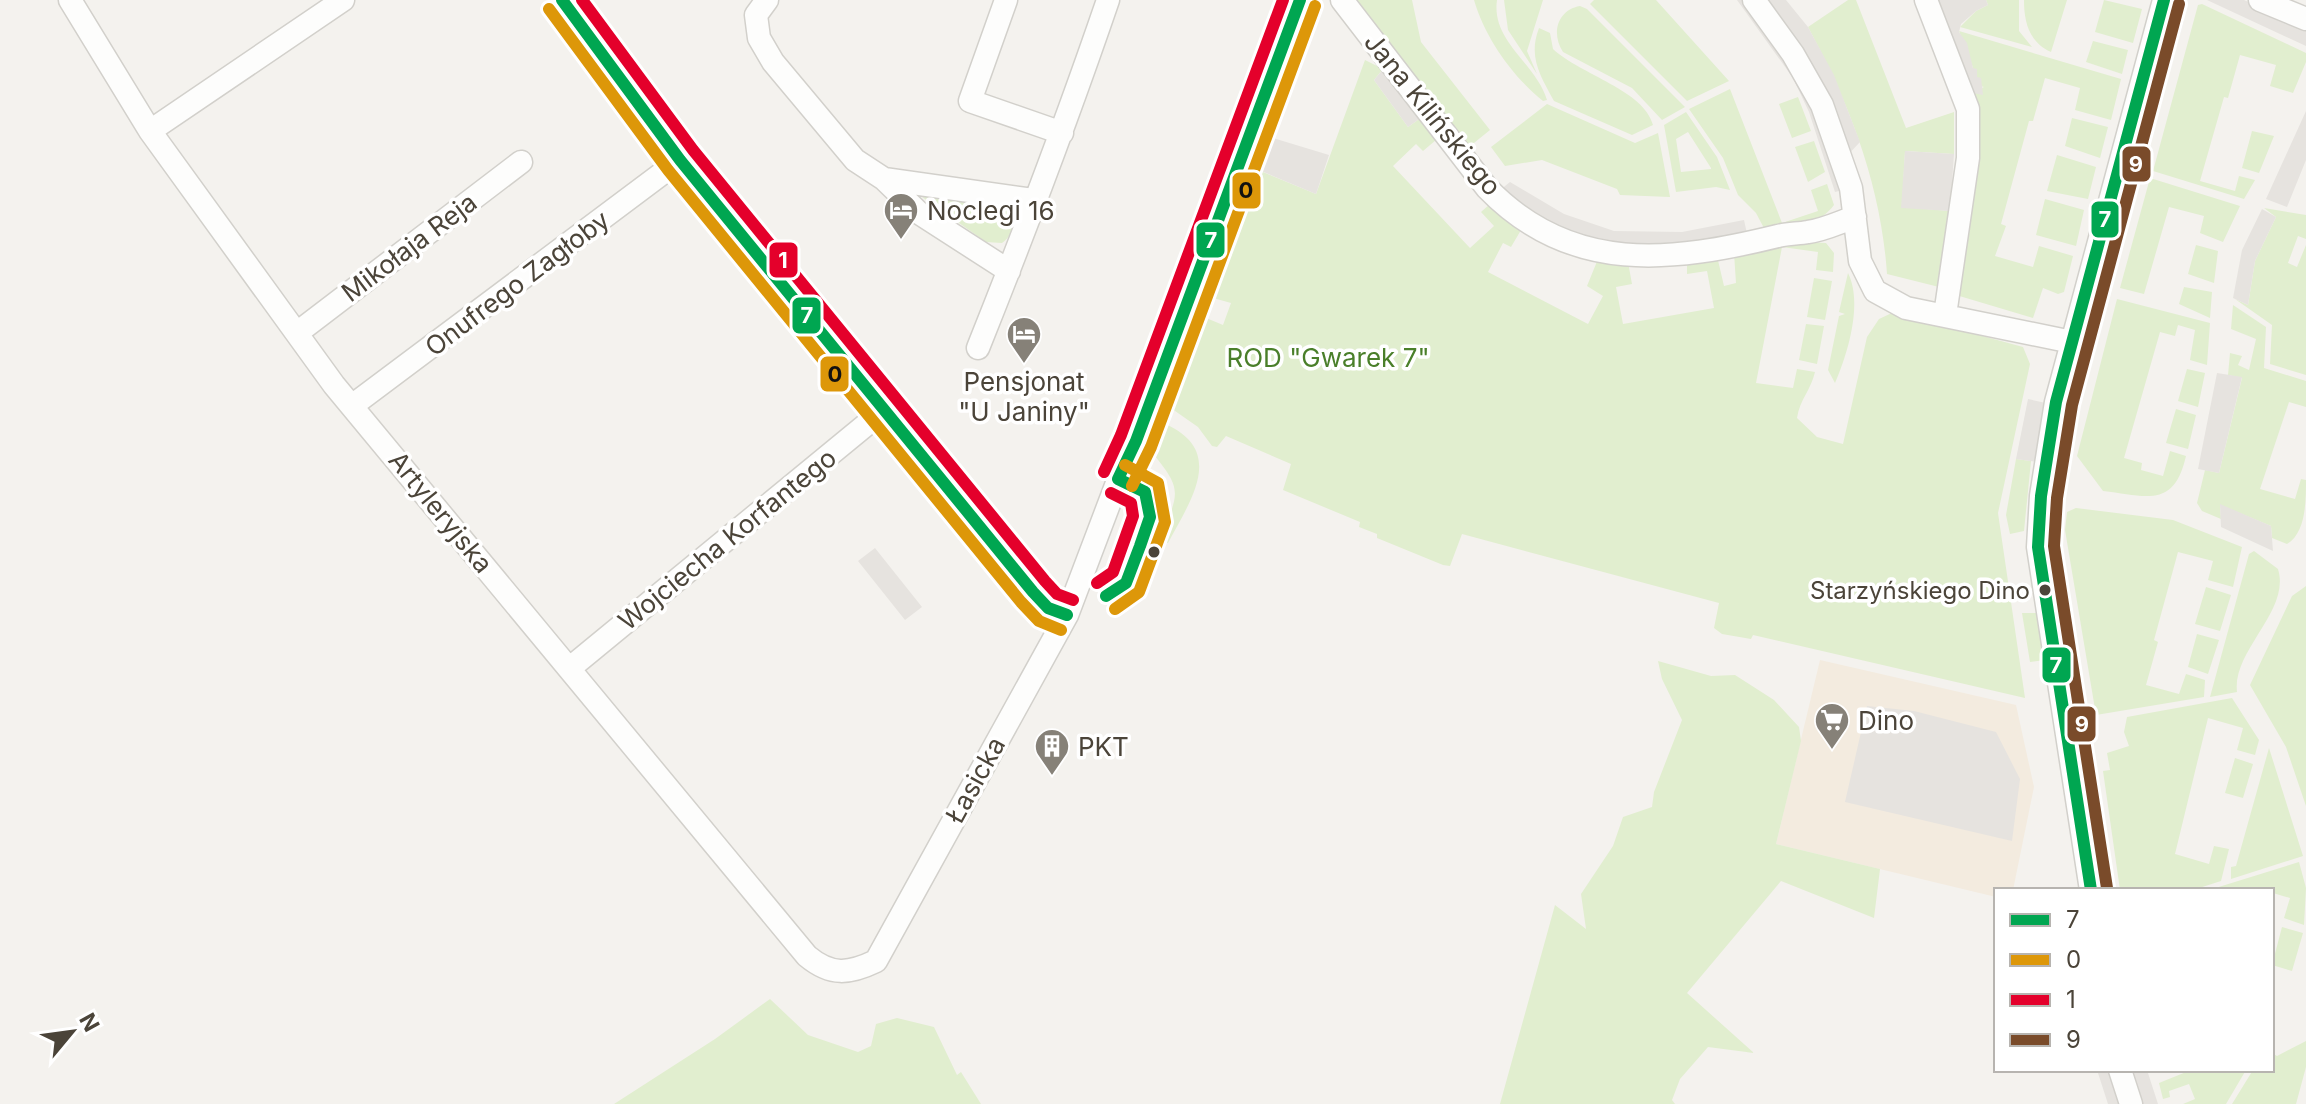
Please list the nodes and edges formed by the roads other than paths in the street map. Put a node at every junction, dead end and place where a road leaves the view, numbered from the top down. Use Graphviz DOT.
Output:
graph roads {
  1 [pos="70,0"];
  2 [pos="343,0"];
  3 [pos="562,0"];
  4 [pos="767,0"];
  5 [pos="1006,0"];
  6 [pos="1108,0"];
  7 [pos="1300,0"];
  8 [pos="1342,0"];
  9 [pos="1754,0"];
  10 [pos="1926,0"];
  11 [pos="2164,0"];
  12 [pos="2260,0"];
  13 [pos="2306,19"];
  14 [pos="150,131"];
  15 [pos="1062,133"];
  16 [pos="680,160"];
  17 [pos="521,162"];
  18 [pos="884,179"];
  19 [pos="1033,200"];
  20 [pos="1855,217"];
  21 [pos="1009,271"];
  22 [pos="1945,315"];
  23 [pos="297,333"];
  24 [pos="2072,342"];
  25 [pos="978,348"];
  26 [pos="353,405"];
  27 [pos="884,410"];
  28 [pos="1067,615"];
  29 [pos="570,668"];
  30 [pos="2091,888"];
  31 [pos="860,968"];
  32 [pos="2121,1072"];
  33 [pos="2131,1104"];
  1 -- 14 [label="street, Artyleryjska"];
  2 -- 14 [label="street"];
  3 -- 16 [label="street"];
  4 -- 18 [label="street"];
  5 -- 15 [label="street"];
  6 -- 15 [label="street"];
  7 -- 28 [label="street, Łasicka"];
  8 -- 20 [label="street, Jana Kilińskiego"];
  9 -- 20 [label="street"];
  10 -- 22 [label="street"];
  11 -- 24 [label="street"];
  12 -- 13 [label="street"];
  14 -- 23 [label="street, Artyleryjska"];
  15 -- 19 [label="street"];
  16 -- 26 [label="street, Onufrego Zagłoby"];
  16 -- 27 [label="street"];
  17 -- 23 [label="street, Mikołaja Reja"];
  18 -- 19 [label="street"];
  18 -- 21 [label="street"];
  19 -- 21 [label="street"];
  20 -- 22 [label="street"];
  21 -- 25 [label="street"];
  22 -- 24 [label="street"];
  23 -- 26 [label="street, Artyleryjska"];
  24 -- 30 [label="street"];
  26 -- 29 [label="street, Artyleryjska"];
  27 -- 28 [label="street"];
  27 -- 29 [label="street, Wojciecha Korfantego"];
  28 -- 31 [label="street, Łasicka"];
  29 -- 31 [label="street, Artyleryjska"];
  32 -- 33 [label="street"];
}
